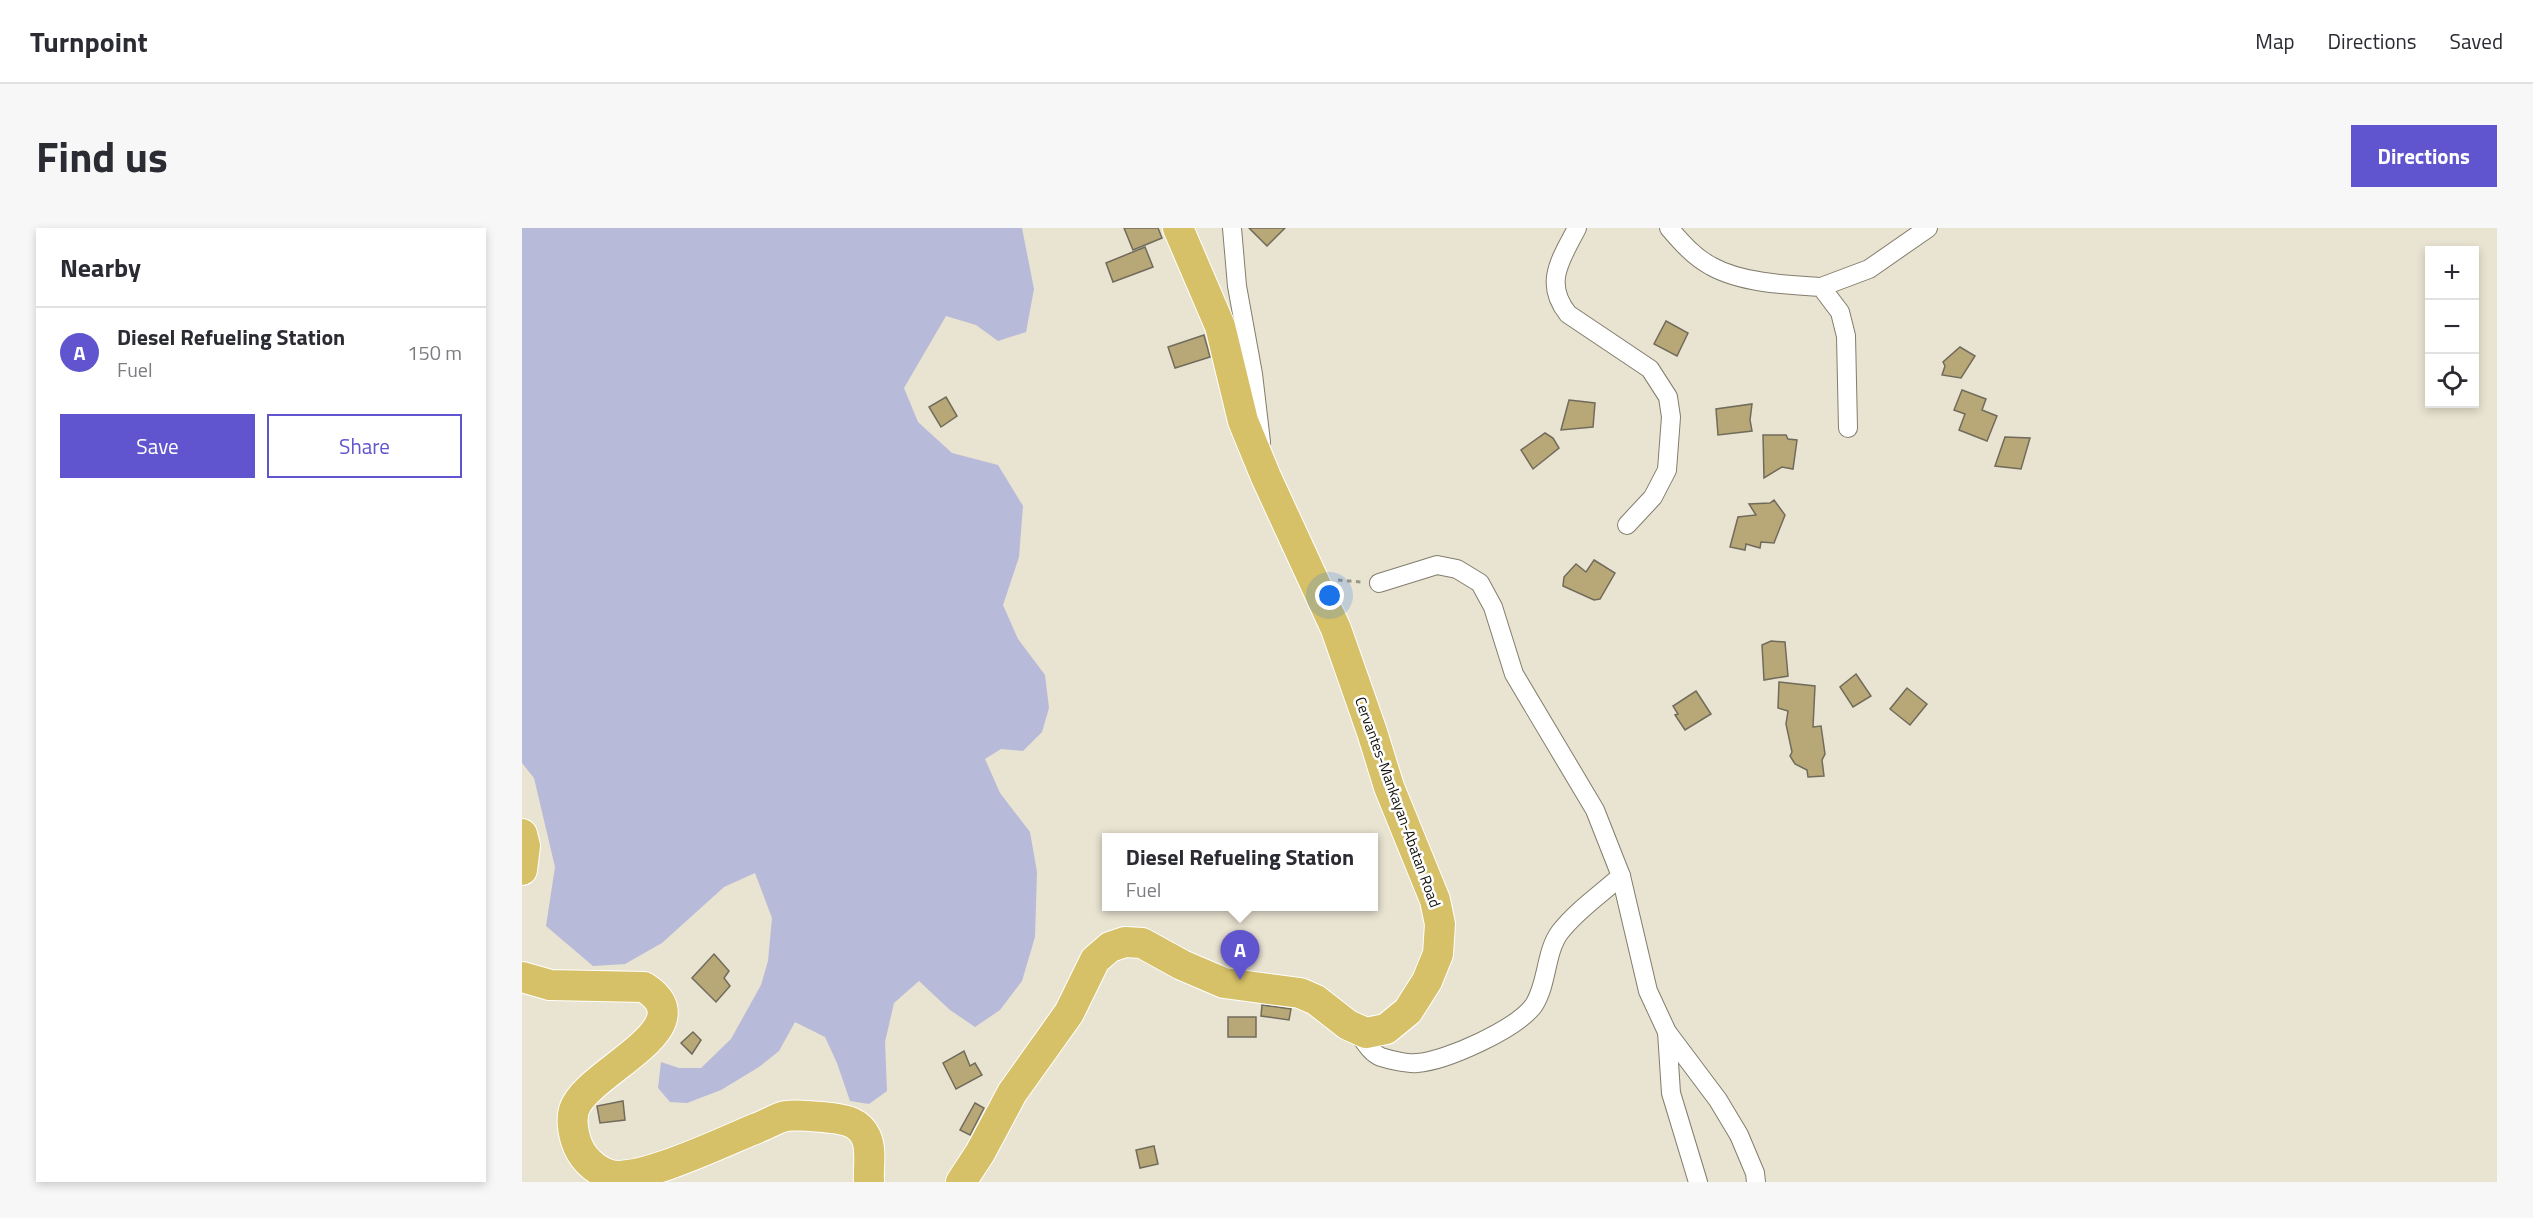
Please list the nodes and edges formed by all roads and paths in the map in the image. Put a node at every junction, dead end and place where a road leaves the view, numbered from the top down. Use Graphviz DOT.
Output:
graph roads {
  1 [pos="1178,228"];
  2 [pos="1232,228"];
  3 [pos="1577,228"];
  4 [pos="1669,228"];
  5 [pos="1928,228"];
  6 [pos="1821,287"];
  7 [pos="1848,428"];
  8 [pos="1266,477"];
  9 [pos="1627,525"];
  10 [pos="1312,576"];
  11 [pos="1379,583"];
  12 [pos="522,834"];
  13 [pos="522,870"];
  14 [pos="1621,876"];
  15 [pos="522,977"];
  16 [pos="1356,1030"];
  17 [pos="1667,1032"];
  18 [pos="868,1182"];
  19 [pos="961,1182"];
  20 [pos="1698,1182"];
  21 [pos="1756,1182"];
  1 -- 8 [label="main road, Cervantes-Mankayan-Abatan Road"];
  2 -- 8 [label="street"];
  3 -- 9 [label="street"];
  4 -- 6 [label="street"];
  5 -- 6 [label="street"];
  6 -- 7 [label="street"];
  8 -- 10 [label="main road, Cervantes-Mankayan-Abatan Road"];
  10 -- 11 [label="path"];
  10 -- 16 [label="main road, Cervantes-Mankayan-Abatan Road"];
  11 -- 14 [label="street"];
  12 -- 13 [label="main road"];
  14 -- 16 [label="street"];
  14 -- 17 [label="street"];
  15 -- 18 [label="main road"];
  16 -- 19 [label="main road"];
  17 -- 20 [label="street"];
  17 -- 21 [label="street"];
}
